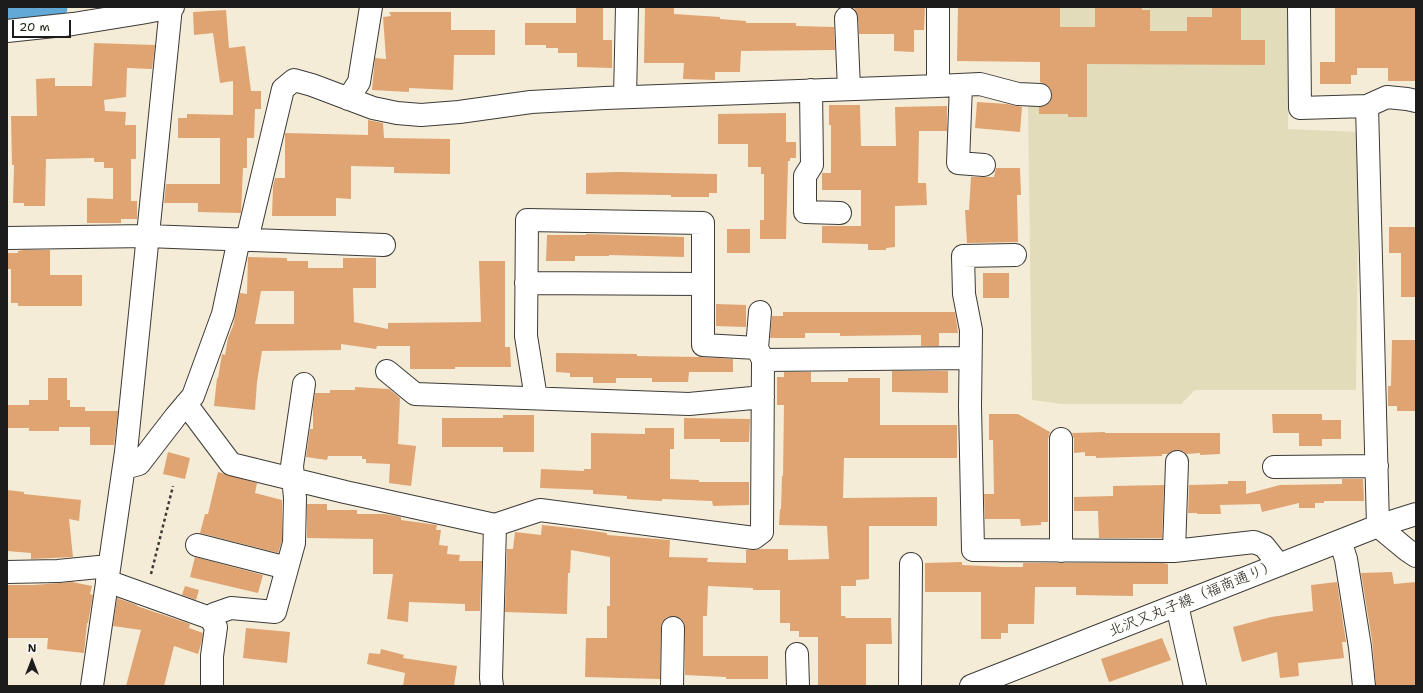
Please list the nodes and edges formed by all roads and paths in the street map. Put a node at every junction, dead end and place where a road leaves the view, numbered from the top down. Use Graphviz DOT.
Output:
graph roads {
  1 [pos="172,7"];
  2 [pos="371,7"];
  3 [pos="627,7"];
  4 [pos="938,7"];
  5 [pos="1299,7"];
  6 [pos="846,18"];
  7 [pos="7,31"];
  8 [pos="961,85"];
  9 [pos="938,86"];
  10 [pos="849,89"];
  11 [pos="811,90"];
  12 [pos="1040,95"];
  13 [pos="625,97"];
  14 [pos="348,99"];
  15 [pos="1416,101"];
  16 [pos="1367,106"];
  17 [pos="984,166"];
  18 [pos="840,213"];
  19 [pos="147,236"];
  20 [pos="7,238"];
  21 [pos="243,239"];
  22 [pos="384,245"];
  23 [pos="1015,255"];
  24 [pos="526,283"];
  25 [pos="703,284"];
  26 [pos="760,312"];
  27 [pos="760,354"];
  28 [pos="970,358"];
  29 [pos="387,371"];
  30 [pos="304,384"];
  31 [pos="763,397"];
  32 [pos="536,398"];
  33 [pos="186,404"];
  34 [pos="1062,439"];
  35 [pos="1177,462"];
  36 [pos="1377,466"];
  37 [pos="1274,467"];
  38 [pos="124,468"];
  39 [pos="293,479"];
  40 [pos="173,486"];
  41 [pos="1416,514"];
  42 [pos="495,525"];
  43 [pos="1378,526"];
  44 [pos="1340,541"];
  45 [pos="197,544"];
  46 [pos="1062,551"];
  47 [pos="1174,551"];
  48 [pos="1416,556"];
  49 [pos="911,564"];
  50 [pos="1278,565"];
  51 [pos="287,568"];
  52 [pos="7,572"];
  53 [pos="108,573"];
  54 [pos="145,595"];
  55 [pos="1177,605"];
  56 [pos="210,618"];
  57 [pos="674,628"];
  58 [pos="797,654"];
  59 [pos="92,686"];
  60 [pos="212,686"];
  61 [pos="492,686"];
  62 [pos="672,686"];
  63 [pos="798,686"];
  64 [pos="910,686"];
  65 [pos="971,686"];
  66 [pos="1195,686"];
  67 [pos="1364,686"];
  1 -- 7 [label="street"];
  1 -- 19 [label="street"];
  2 -- 14 [label="street"];
  3 -- 13 [label="street"];
  4 -- 9 [label="street"];
  5 -- 16 [label="street"];
  6 -- 10 [label="street"];
  8 -- 9 [label="street"];
  8 -- 12 [label="street"];
  8 -- 17 [label="street"];
  9 -- 10 [label="street"];
  10 -- 11 [label="street"];
  11 -- 13 [label="street"];
  11 -- 18 [label="street"];
  13 -- 14 [label="street"];
  14 -- 21 [label="street"];
  15 -- 16 [label="street"];
  16 -- 36 [label="street"];
  19 -- 20 [label="street"];
  19 -- 21 [label="street"];
  19 -- 38 [label="street"];
  21 -- 22 [label="street"];
  21 -- 33 [label="street"];
  23 -- 28 [label="street"];
  24 -- 25 [label="street"];
  24 -- 25 [label="street"];
  24 -- 32 [label="street"];
  25 -- 27 [label="street"];
  26 -- 27 [label="street"];
  27 -- 28 [label="street"];
  27 -- 31 [label="street"];
  28 -- 46 [label="street"];
  29 -- 32 [label="street"];
  30 -- 39 [label="street"];
  31 -- 32 [label="street"];
  31 -- 42 [label="street"];
  33 -- 38 [label="street"];
  33 -- 39 [label="street"];
  34 -- 46 [label="street"];
  35 -- 47 [label="street"];
  36 -- 37 [label="street"];
  36 -- 43 [label="street"];
  38 -- 53 [label="street"];
  39 -- 42 [label="street"];
  39 -- 51 [label="street"];
  40 -- 54 [label="path"];
  41 -- 43 [label="street, 北沢又丸子線（福商通り）"];
  42 -- 61 [label="street"];
  43 -- 44 [label="street, 北沢又丸子線（福商通り）"];
  43 -- 48 [label="street"];
  44 -- 50 [label="street, 北沢又丸子線（福商通り）"];
  44 -- 67 [label="street"];
  45 -- 51 [label="street"];
  46 -- 47 [label="street"];
  47 -- 50 [label="street"];
  49 -- 64 [label="street"];
  50 -- 55 [label="street, 北沢又丸子線（福商通り）"];
  51 -- 56 [label="street"];
  52 -- 53 [label="street"];
  53 -- 54 [label="street"];
  53 -- 59 [label="street"];
  54 -- 56 [label="street"];
  55 -- 65 [label="street, 北沢又丸子線（福商通り）"];
  55 -- 66 [label="street"];
  56 -- 60 [label="street"];
  57 -- 62 [label="street"];
  58 -- 63 [label="street"];
}
